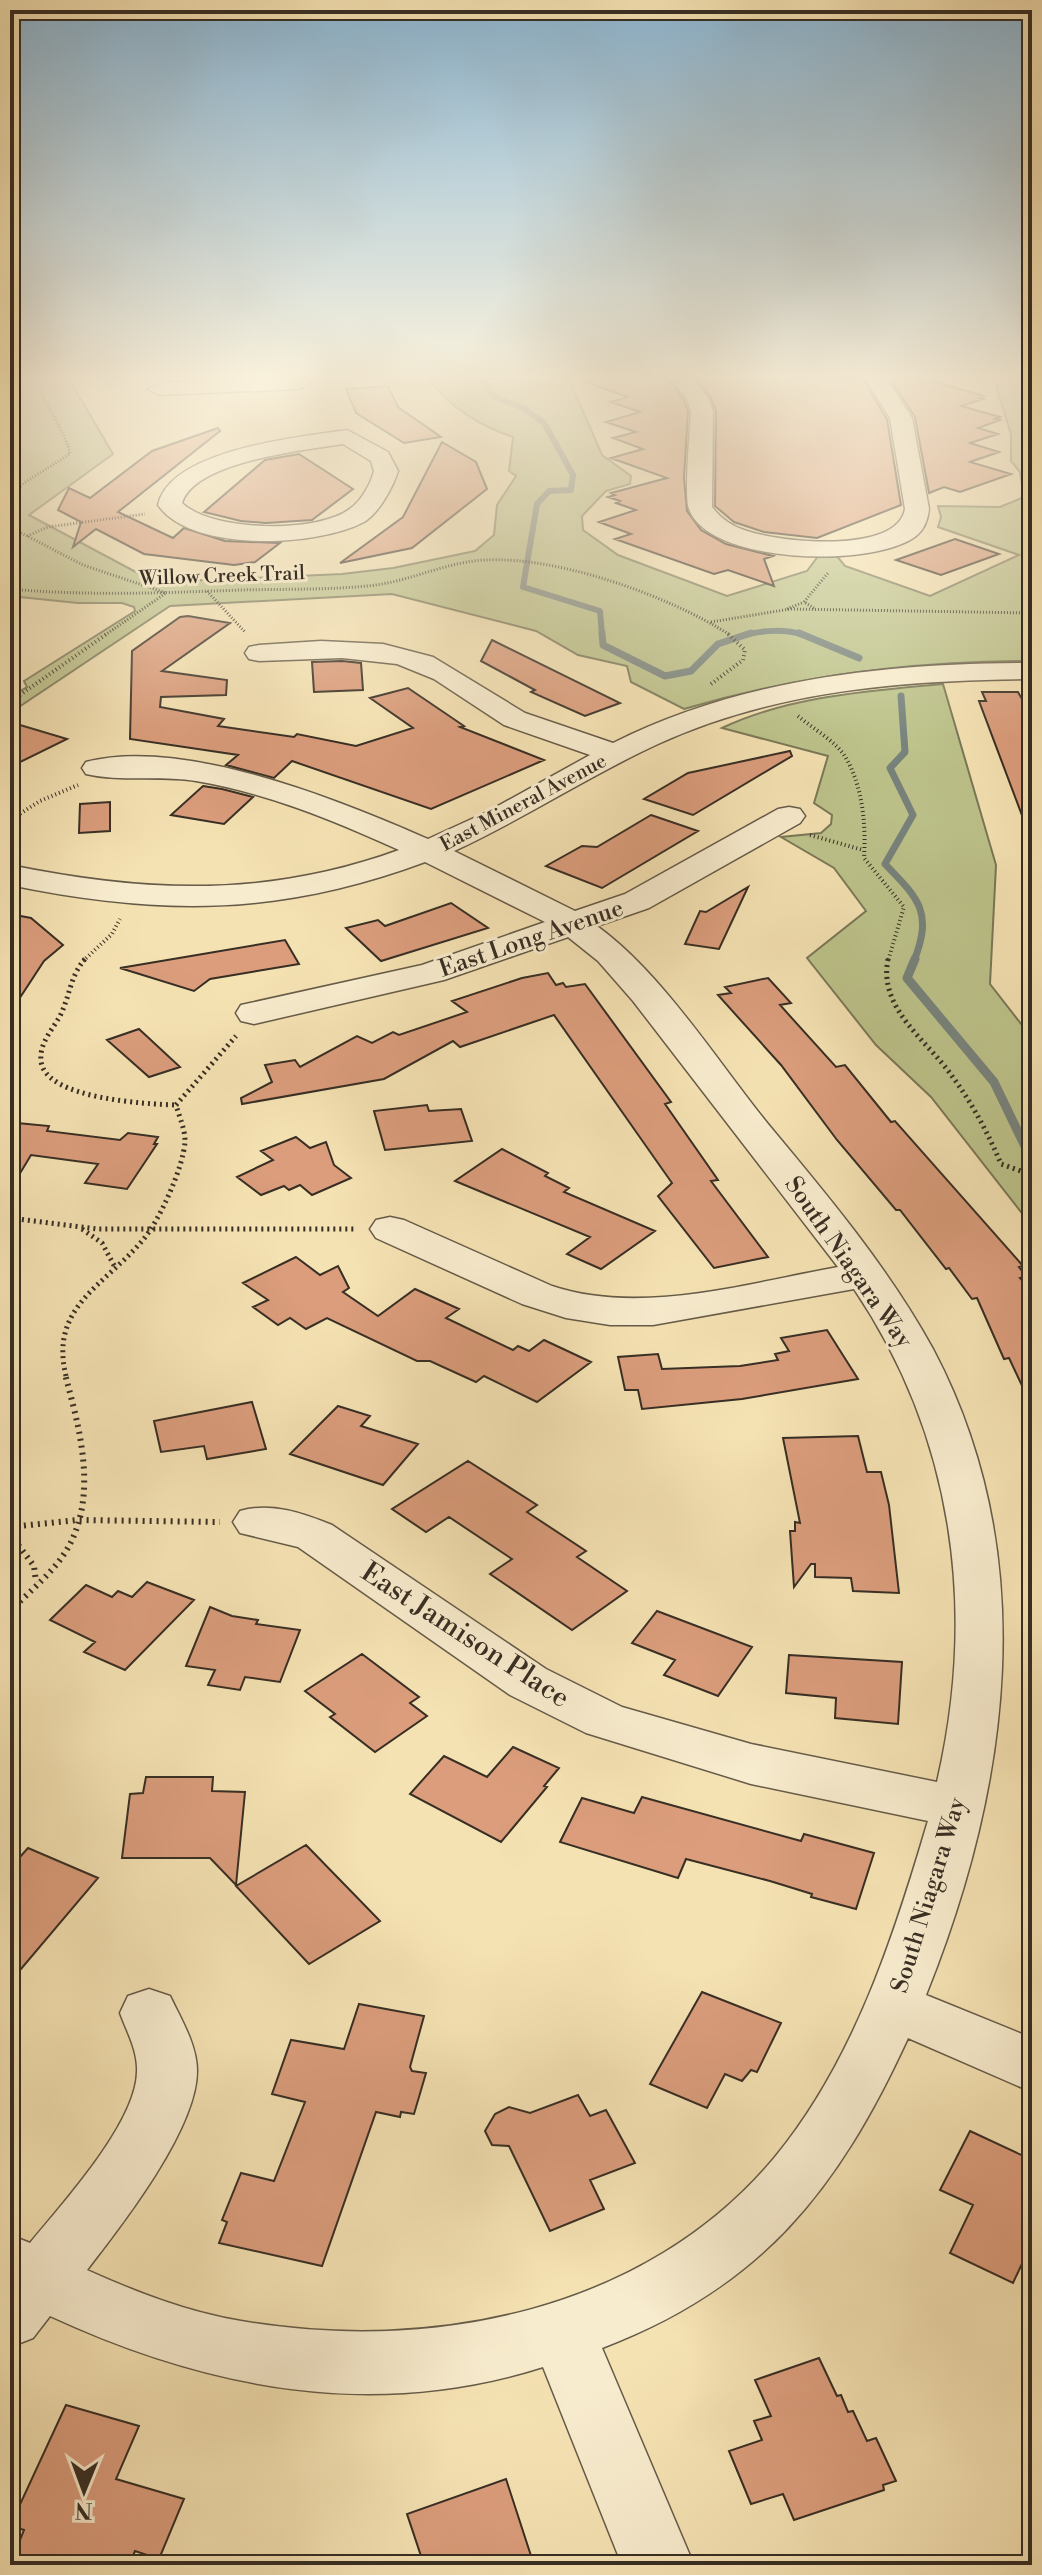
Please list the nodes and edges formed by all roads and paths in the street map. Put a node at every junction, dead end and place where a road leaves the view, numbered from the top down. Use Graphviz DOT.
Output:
graph roads {
  1 [pos="170,499"];
  2 [pos="371,499"];
  3 [pos="700,499"];
  4 [pos="915,499"];
  5 [pos="174,512"];
  6 [pos="10,528"];
  7 [pos="27,536"];
  8 [pos="823,548"];
  9 [pos="10,589"];
  10 [pos="207,591"];
  11 [pos="166,593"];
  12 [pos="804,602"];
  13 [pos="785,610"];
  14 [pos="819,610"];
  15 [pos="1032,613"];
  16 [pos="710,622"];
  17 [pos="259,653"];
  18 [pos="1032,671"];
  19 [pos="770,696"];
  20 [pos="10,702"];
  21 [pos="713,712"];
  22 [pos="616,753"];
  23 [pos="97,768"];
  24 [pos="10,820"];
  25 [pos="781,820"];
  26 [pos="863,850"];
  27 [pos="429,852"];
  28 [pos="10,875"];
  29 [pos="129,896"];
  30 [pos="574,924"];
  31 [pos="254,1013"];
  32 [pos="176,1105"];
  33 [pos="1032,1171"];
  34 [pos="10,1218"];
  35 [pos="79,1228"];
  36 [pos="153,1228"];
  37 [pos="390,1229"];
  38 [pos="116,1269"];
  39 [pos="863,1275"];
  40 [pos="78,1520"];
  41 [pos="257,1522"];
  42 [pos="10,1527"];
  43 [pos="10,1534"];
  44 [pos="36,1583"];
  45 [pos="10,1611"];
  46 [pos="958,1807"];
  47 [pos="894,2007"];
  48 [pos="149,2013"];
  49 [pos="1032,2067"];
  50 [pos="20,2287"];
  51 [pos="562,2331"];
  52 [pos="658,2565"];
  1 -- 5 [label="street"];
  2 -- 5 [label="street"];
  3 -- 8 [label="street"];
  4 -- 8 [label="street"];
  5 -- 7 [label="path"];
  6 -- 7 [label="path"];
  7 -- 11 [label="path"];
  8 -- 12 [label="path"];
  9 -- 11 [label="path, Willow Creek Trail"];
  10 -- 11 [label="path, Willow Creek Trail"];
  10 -- 16 [label="path, Willow Creek Trail"];
  10 -- 17 [label="path"];
  11 -- 20 [label="path"];
  12 -- 13 [label="path"];
  12 -- 14 [label="path, Willow Creek Trail"];
  13 -- 14 [label="path, Willow Creek Trail"];
  13 -- 16 [label="path, Willow Creek Trail"];
  14 -- 15 [label="path, Willow Creek Trail"];
  16 -- 21 [label="path, Willow Creek Trail"];
  17 -- 22 [label="street"];
  18 -- 19 [label="street, East Mineral Avenue"];
  19 -- 21 [label="street, East Mineral Avenue"];
  19 -- 26 [label="path"];
  21 -- 22 [label="street, East Mineral Avenue"];
  22 -- 27 [label="street, East Mineral Avenue"];
  23 -- 24 [label="path"];
  23 -- 27 [label="street, South Niagara Way"];
  25 -- 26 [label="path"];
  25 -- 30 [label="street, East Long Avenue"];
  26 -- 33 [label="path"];
  27 -- 29 [label="street, East Mineral Avenue"];
  27 -- 30 [label="street, South Niagara Way"];
  28 -- 29 [label="street, East Mineral Avenue"];
  29 -- 32 [label="path"];
  30 -- 31 [label="street, East Long Avenue"];
  30 -- 39 [label="street, South Niagara Way"];
  31 -- 32 [label="path"];
  32 -- 36 [label="path"];
  34 -- 35 [label="path"];
  35 -- 36 [label="path"];
  35 -- 38 [label="path"];
  36 -- 37 [label="path"];
  36 -- 38 [label="path"];
  37 -- 39 [label="street"];
  38 -- 40 [label="path"];
  39 -- 46 [label="street, South Niagara Way"];
  40 -- 41 [label="path"];
  40 -- 42 [label="path"];
  40 -- 44 [label="path"];
  41 -- 46 [label="street, East Jamison Place"];
  43 -- 44 [label="path"];
  44 -- 45 [label="path"];
  46 -- 47 [label="street, South Niagara Way"];
  47 -- 49 [label="street"];
  47 -- 51 [label="street, South Niagara Way"];
  48 -- 50 [label="street"];
  50 -- 51 [label="street, South Niagara Way"];
  51 -- 52 [label="street"];
}
